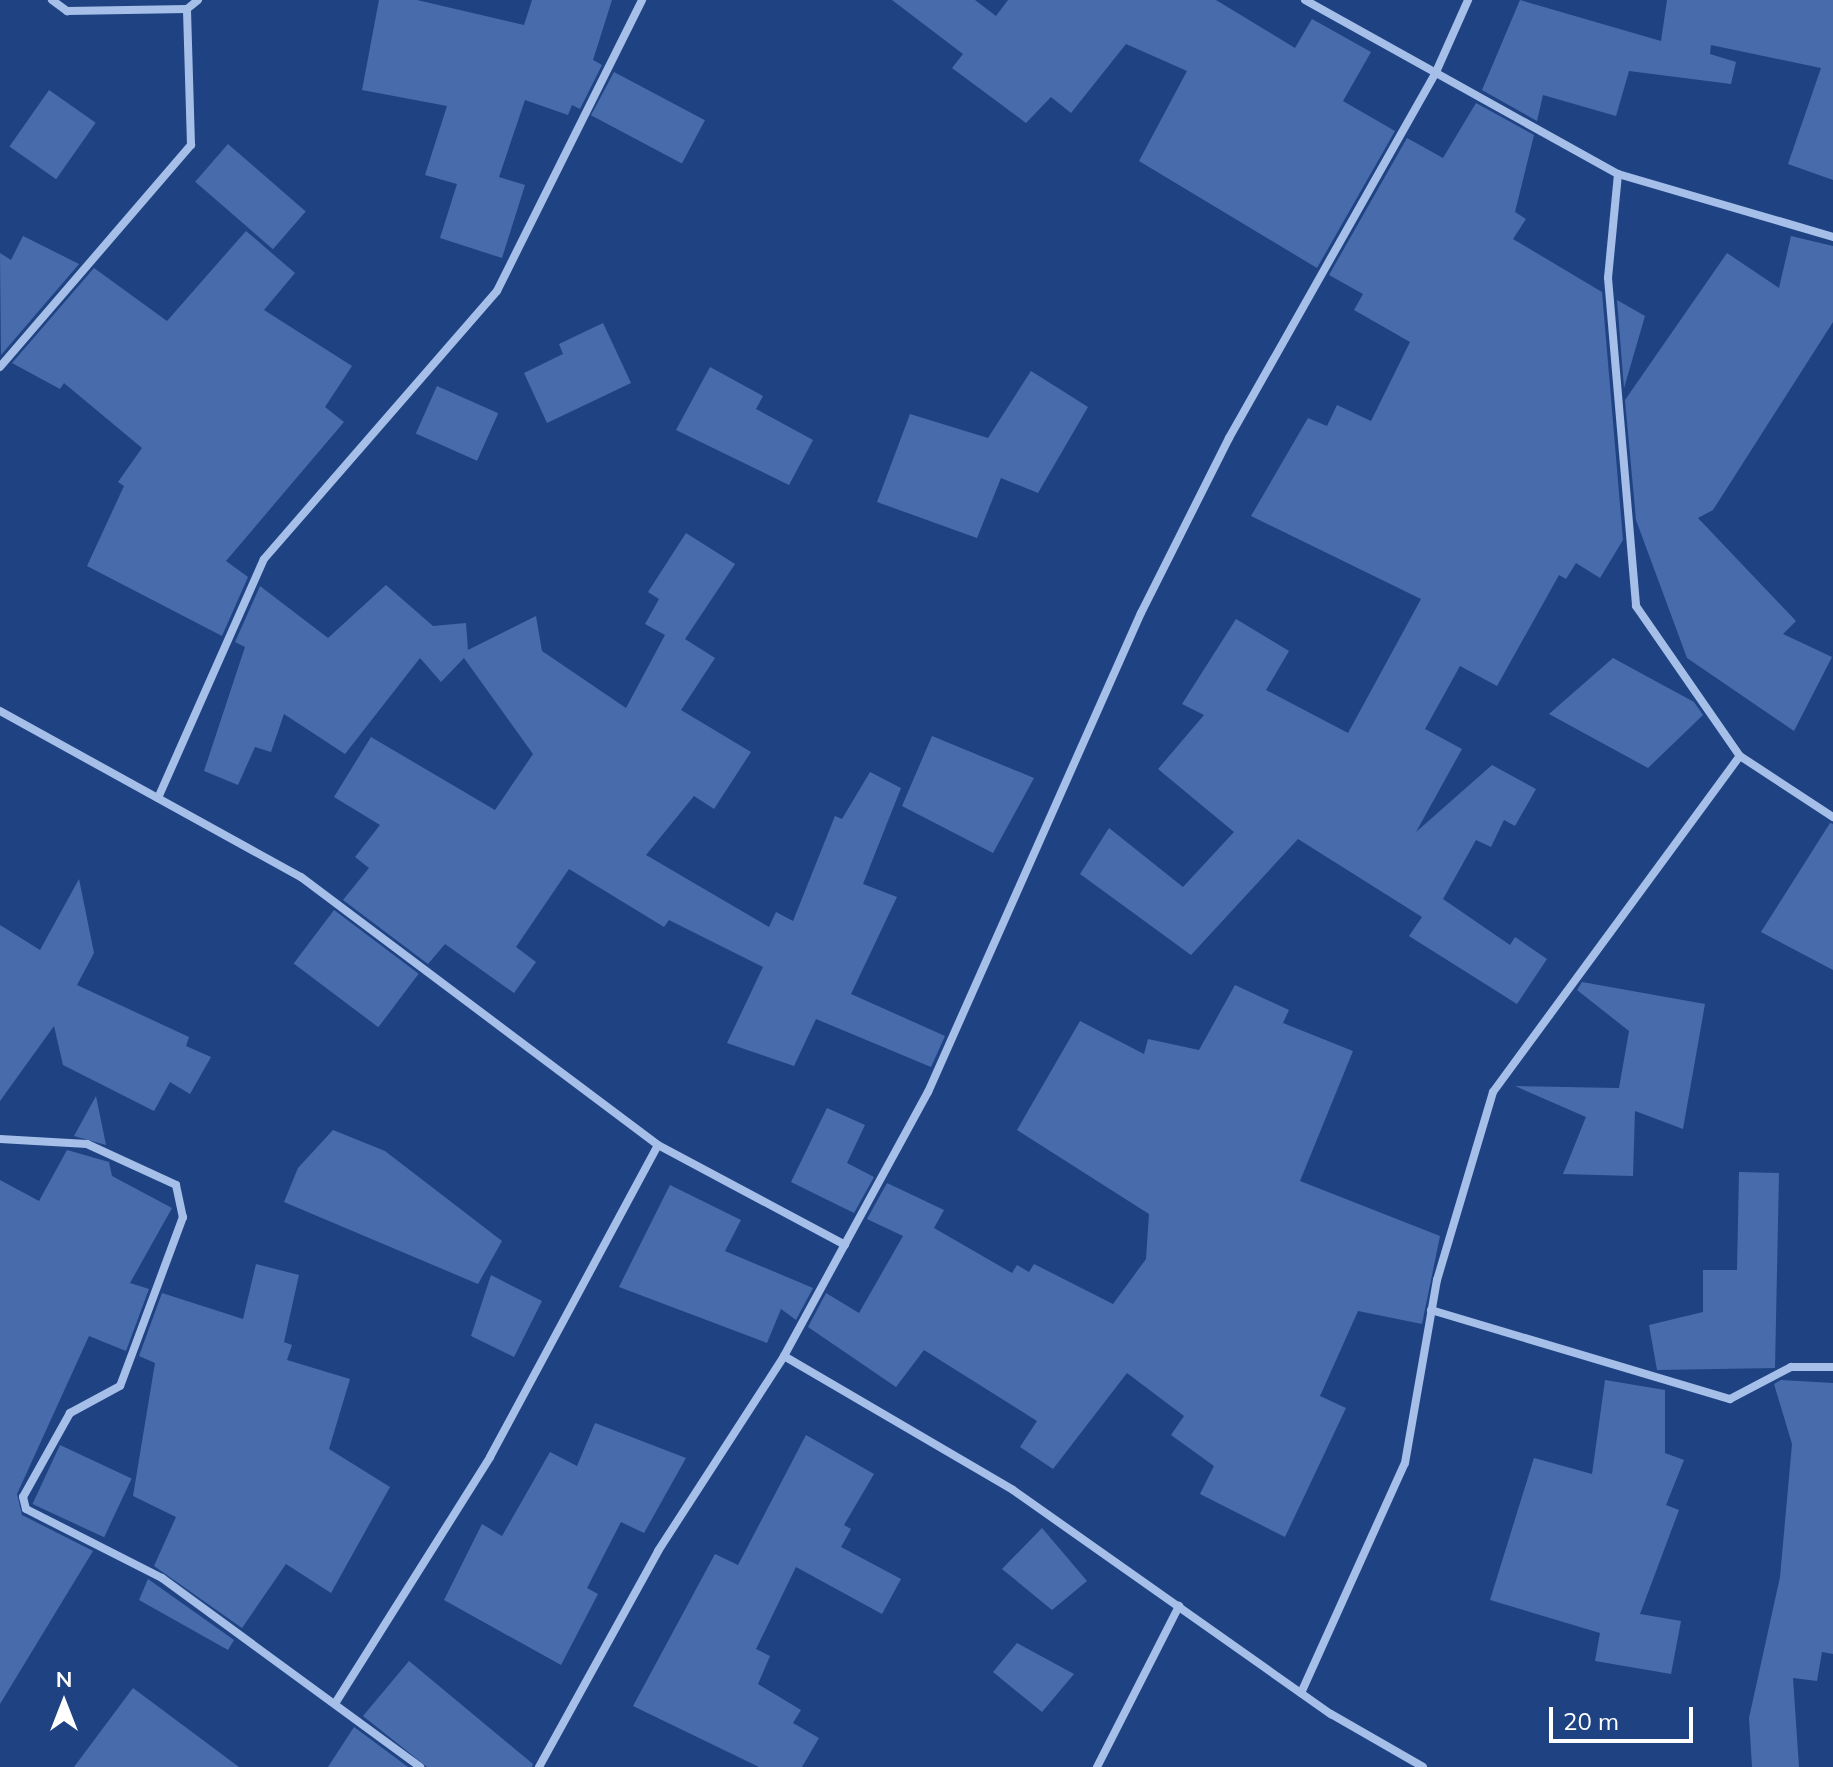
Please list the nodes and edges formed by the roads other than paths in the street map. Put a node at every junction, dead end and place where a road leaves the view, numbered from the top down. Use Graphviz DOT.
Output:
graph roads {
  1 [pos="52,0"];
  2 [pos="198,0"];
  3 [pos="642,0"];
  4 [pos="1305,0"];
  5 [pos="1468,0"];
  6 [pos="187,9"];
  7 [pos="1436,72"];
  8 [pos="1618,174"];
  9 [pos="1833,237"];
  10 [pos="0,367"];
  11 [pos="0,711"];
  12 [pos="1740,756"];
  13 [pos="158,798"];
  14 [pos="1833,817"];
  15 [pos="0,1139"];
  16 [pos="658,1145"];
  17 [pos="845,1245"];
  18 [pos="1431,1310"];
  19 [pos="784,1356"];
  20 [pos="1833,1367"];
  21 [pos="1179,1606"];
  22 [pos="1301,1693"];
  23 [pos="336,1702"];
  24 [pos="420,1767"];
  25 [pos="539,1767"];
  26 [pos="1097,1767"];
  27 [pos="1423,1767"];
  1 -- 6 [label="street"];
  2 -- 6 [label="street"];
  3 -- 13 [label="street"];
  4 -- 7 [label="street"];
  5 -- 7 [label="street"];
  6 -- 10 [label="street"];
  7 -- 8 [label="street"];
  7 -- 17 [label="street"];
  8 -- 9 [label="street"];
  8 -- 12 [label="street"];
  11 -- 13 [label="street"];
  12 -- 14 [label="street"];
  12 -- 18 [label="street"];
  13 -- 16 [label="street"];
  15 -- 23 [label="street"];
  16 -- 17 [label="street"];
  16 -- 23 [label="street"];
  17 -- 19 [label="street"];
  18 -- 20 [label="street"];
  18 -- 22 [label="street"];
  19 -- 21 [label="street"];
  19 -- 25 [label="street"];
  21 -- 22 [label="street"];
  21 -- 26 [label="street"];
  22 -- 27 [label="street"];
  23 -- 24 [label="street"];
}
